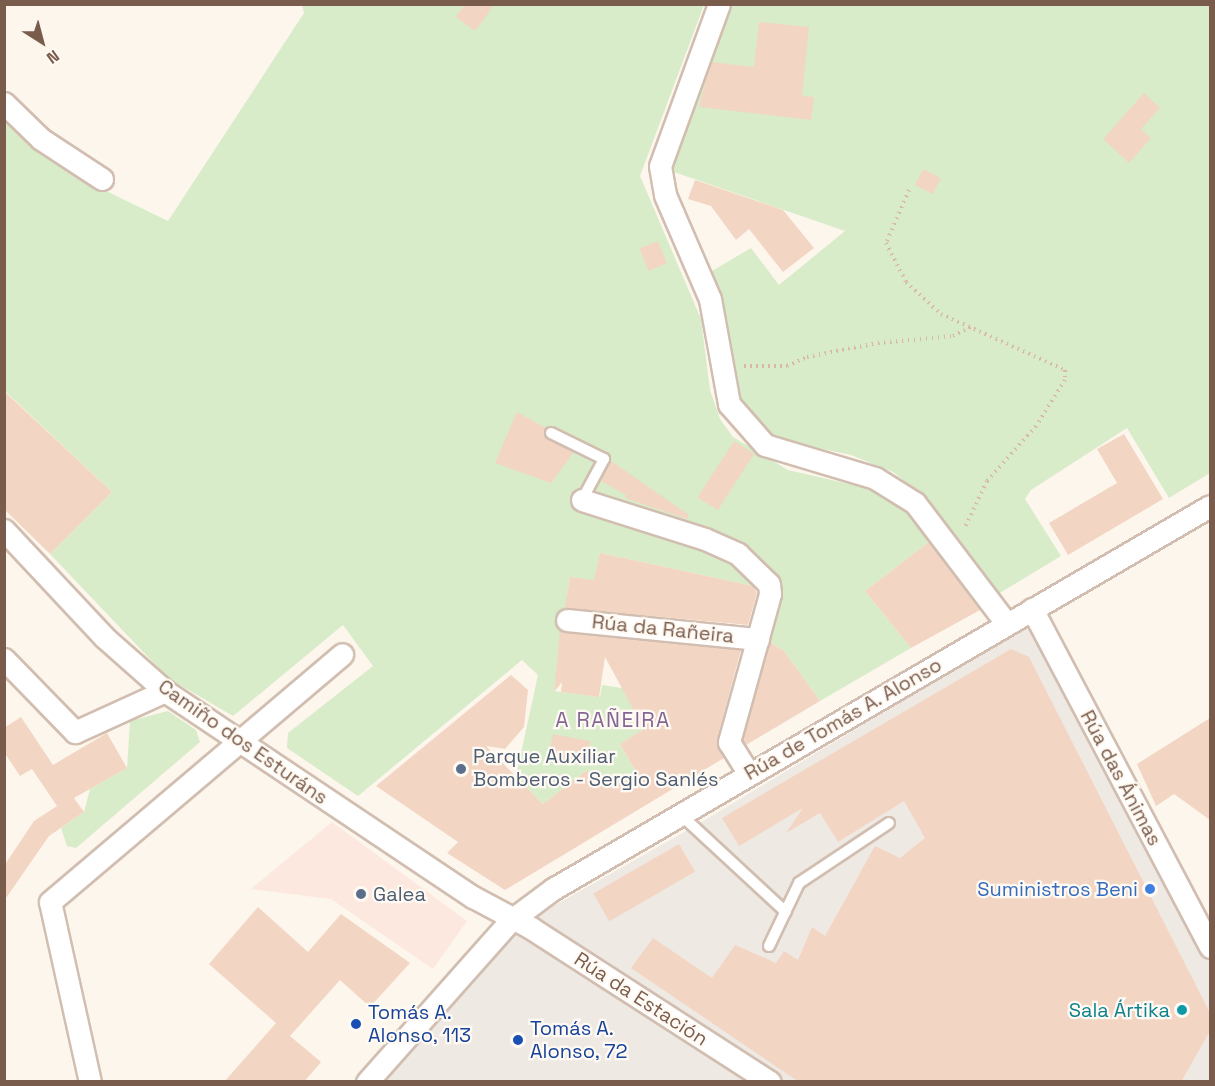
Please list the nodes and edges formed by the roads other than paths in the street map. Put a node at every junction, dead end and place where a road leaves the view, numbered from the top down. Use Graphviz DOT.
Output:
graph roads {
  1 [pos="719,4"];
  2 [pos="4,103"];
  3 [pos="102,179"];
  4 [pos="551,433"];
  5 [pos="582,500"];
  6 [pos="1210,506"];
  7 [pos="4,530"];
  8 [pos="1032,609"];
  9 [pos="567,620"];
  10 [pos="1007,624"];
  11 [pos="758,639"];
  12 [pos="342,654"];
  13 [pos="4,659"];
  14 [pos="165,691"];
  15 [pos="239,742"];
  16 [pos="749,774"];
  17 [pos="680,814"];
  18 [pos="890,823"];
  19 [pos="786,912"];
  20 [pos="510,921"];
  21 [pos="769,946"];
  22 [pos="1210,947"];
  23 [pos="90,1082"];
  24 [pos="367,1082"];
  25 [pos="770,1082"];
  1 -- 10 [label="street"];
  2 -- 3 [label="street"];
  4 -- 5 [label="lane"];
  5 -- 11 [label="street, Rúa da Rañeira"];
  6 -- 8 [label="street, Rúa de Tomás A. Alonso"];
  7 -- 14 [label="street, Camiño dos Esturáns"];
  8 -- 10 [label="street, Rúa de Tomás A. Alonso"];
  8 -- 22 [label="street, Rúa das Ánimas"];
  9 -- 11 [label="street, Rúa da Rañeira"];
  10 -- 16 [label="street, Rúa de Tomás A. Alonso"];
  11 -- 16 [label="street, Rúa da Rañeira"];
  12 -- 15 [label="street"];
  13 -- 14 [label="street"];
  14 -- 15 [label="street, Camiño dos Esturáns"];
  15 -- 20 [label="street, Camiño dos Esturáns"];
  15 -- 23 [label="street"];
  16 -- 17 [label="street, Rúa de Tomás A. Alonso"];
  17 -- 19 [label="lane"];
  17 -- 20 [label="street, Rúa de Tomás A. Alonso"];
  18 -- 19 [label="lane"];
  19 -- 21 [label="lane"];
  20 -- 24 [label="street, Rúa de Tomás A. Alonso"];
  20 -- 25 [label="street, Rúa da Estación"];
}
